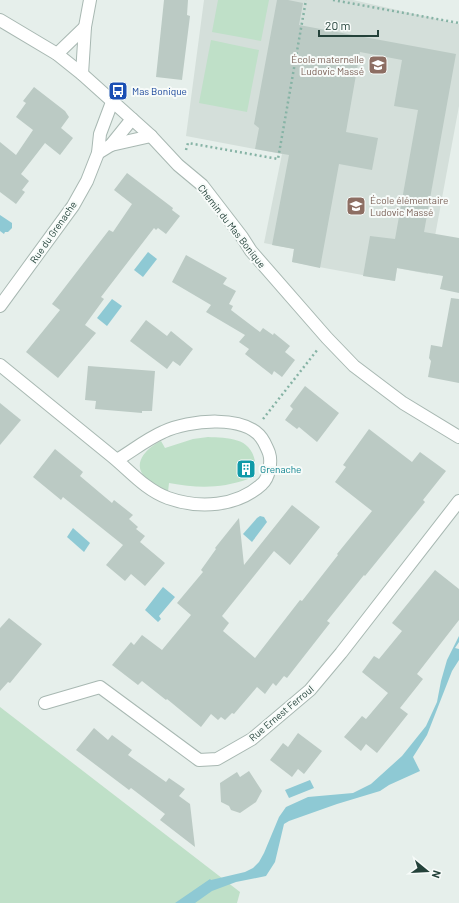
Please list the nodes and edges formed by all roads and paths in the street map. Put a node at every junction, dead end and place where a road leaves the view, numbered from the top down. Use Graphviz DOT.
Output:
graph roads {
  1 [pos="90,0"];
  2 [pos="306,0"];
  3 [pos="333,0"];
  4 [pos="0,20"];
  5 [pos="459,23"];
  6 [pos="85,28"];
  7 [pos="57,54"];
  8 [pos="82,74"];
  9 [pos="112,102"];
  10 [pos="132,119"];
  11 [pos="151,136"];
  12 [pos="111,145"];
  13 [pos="185,152"];
  14 [pos="98,153"];
  15 [pos="0,306"];
  16 [pos="327,338"];
  17 [pos="0,366"];
  18 [pos="254,431"];
  19 [pos="459,437"];
  20 [pos="117,460"];
  21 [pos="459,501"];
  22 [pos="45,703"];
  1 -- 6 [label="street"];
  2 -- 13 [label="path"];
  3 -- 5 [label="path"];
  4 -- 7 [label="street, Chemin du Mas Bonique"];
  6 -- 7 [label="street"];
  6 -- 8 [label="street"];
  7 -- 8 [label="street, Chemin du Mas Bonique"];
  8 -- 9 [label="street, Chemin du Mas Bonique"];
  9 -- 10 [label="street, Chemin du Mas Bonique"];
  9 -- 14 [label="street, Rue du Grenache"];
  10 -- 11 [label="street, Chemin du Mas Bonique"];
  10 -- 12 [label="street"];
  11 -- 12 [label="street"];
  11 -- 16 [label="street, Chemin du Mas Bonique"];
  12 -- 14 [label="street"];
  14 -- 15 [label="street, Rue du Grenache"];
  16 -- 18 [label="path"];
  16 -- 19 [label="street, Chemin du Mas Bonique"];
  17 -- 20 [label="street"];
  18 -- 20 [label="street"];
  18 -- 20 [label="street"];
  21 -- 22 [label="street, Rue Ernest Ferroul"];
}
